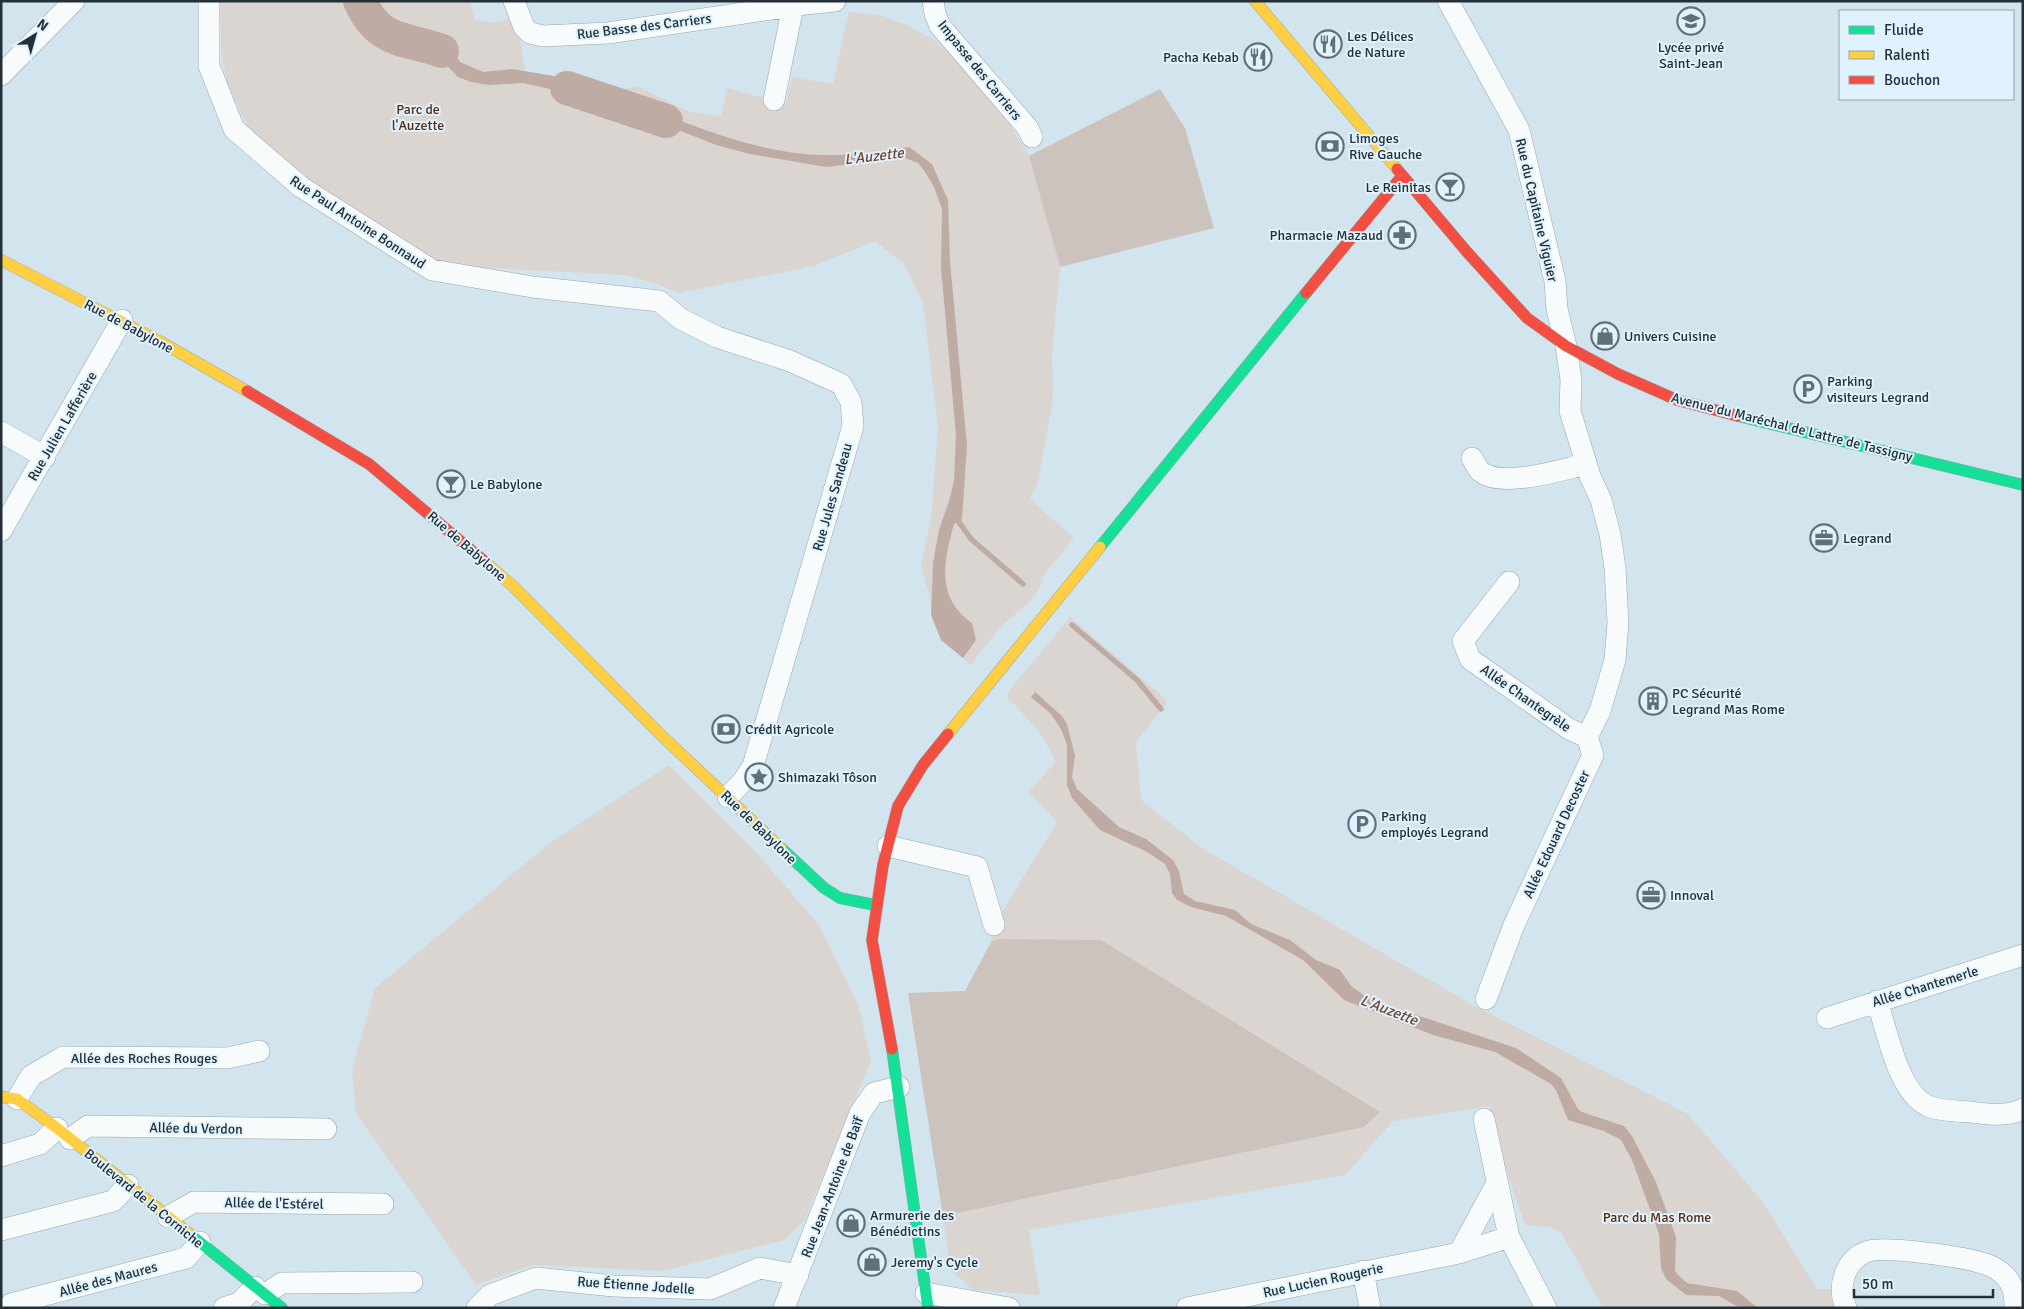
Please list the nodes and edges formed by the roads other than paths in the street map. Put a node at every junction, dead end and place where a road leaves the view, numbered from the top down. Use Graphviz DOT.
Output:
graph roads {
  1 [pos="74,1"];
  2 [pos="209,1"];
  3 [pos="514,1"];
  4 [pos="836,1"];
  5 [pos="933,1"];
  6 [pos="1255,1"];
  7 [pos="1448,1"];
  8 [pos="793,6"];
  9 [pos="1,75"];
  10 [pos="774,100"];
  11 [pos="1032,137"];
  12 [pos="1402,176"];
  13 [pos="1,260"];
  14 [pos="659,301"];
  15 [pos="122,320"];
  16 [pos="1566,346"];
  17 [pos="1,432"];
  18 [pos="45,457"];
  19 [pos="1472,458"];
  20 [pos="1586,464"];
  21 [pos="2023,485"];
  22 [pos="1,532"];
  23 [pos="1509,582"];
  24 [pos="1587,737"];
  25 [pos="728,797"];
  26 [pos="888,846"];
  27 [pos="875,906"];
  28 [pos="994,925"];
  29 [pos="2023,955"];
  30 [pos="1486,999"];
  31 [pos="1877,1001"];
  32 [pos="1827,1018"];
  33 [pos="259,1051"];
  34 [pos="899,1087"];
  35 [pos="9,1098"];
  36 [pos="2023,1109"];
  37 [pos="1484,1119"];
  38 [pos="326,1129"];
  39 [pos="64,1134"];
  40 [pos="1,1156"];
  41 [pos="128,1185"];
  42 [pos="1496,1185"];
  43 [pos="383,1204"];
  44 [pos="168,1217"];
  45 [pos="1,1230"];
  46 [pos="1509,1236"];
  47 [pos="200,1242"];
  48 [pos="1459,1253"];
  49 [pos="1363,1271"];
  50 [pos="798,1275"];
  51 [pos="412,1282"];
  52 [pos="260,1290"];
  53 [pos="927,1300"];
  54 [pos="10,1304"];
  55 [pos="224,1308"];
  56 [pos="282,1308"];
  57 [pos="477,1308"];
  58 [pos="784,1308"];
  59 [pos="1009,1308"];
  60 [pos="1187,1308"];
  61 [pos="1370,1308"];
  62 [pos="1546,1308"];
  63 [pos="1846,1308"];
  64 [pos="2015,1308"];
  1 -- 9 [label="street"];
  2 -- 14 [label="street, Rue Paul Antoine Bonnaud"];
  3 -- 8 [label="street, Rue Basse des Carriers"];
  4 -- 8 [label="street, Rue Basse des Carriers"];
  5 -- 11 [label="street, Impasse des Carriers"];
  6 -- 12 [label="main road, Avenue du Maréchal de Lattre de Tassigny"];
  7 -- 16 [label="street, Rue du Capitaine Viguier"];
  8 -- 10 [label="street"];
  12 -- 16 [label="main road, Avenue du Maréchal de Lattre de Tassigny"];
  12 -- 26 [label="main road"];
  13 -- 15 [label="main road, Rue de Babylone"];
  14 -- 25 [label="street, Rue Jules Sandeau"];
  15 -- 18 [label="street, Rue Julien Lafferière"];
  15 -- 25 [label="main road, Rue de Babylone"];
  16 -- 20 [label="street"];
  16 -- 21 [label="main road, Avenue du Maréchal de Lattre de Tassigny"];
  17 -- 18 [label="street"];
  18 -- 22 [label="street, Rue Julien Lafferière"];
  19 -- 20 [label="street"];
  20 -- 24 [label="street"];
  23 -- 24 [label="street, Allée Chantegrèle"];
  24 -- 30 [label="street, Allée Edouard Decoster"];
  25 -- 27 [label="main road, Rue de Babylone"];
  26 -- 27 [label="main road"];
  26 -- 28 [label="street"];
  27 -- 34 [label="main road"];
  29 -- 31 [label="street, Allée Chantemerle"];
  31 -- 32 [label="street, Allée Chantemerle"];
  31 -- 36 [label="street"];
  33 -- 35 [label="street, Allée des Roches Rouges"];
  34 -- 50 [label="street, Rue Jean-Antoine de Baïf"];
  34 -- 53 [label="main road"];
  35 -- 39 [label="main road, Boulevard de la Corniche"];
  37 -- 42 [label="street"];
  38 -- 39 [label="street, Allée du Verdon"];
  39 -- 40 [label="street, Allée du Verdon"];
  39 -- 41 [label="main road, Boulevard de la Corniche"];
  41 -- 44 [label="main road, Boulevard de la Corniche"];
  41 -- 45 [label="street"];
  42 -- 46 [label="street"];
  42 -- 48 [label="street"];
  43 -- 44 [label="street, Allée de l'Estérel"];
  44 -- 47 [label="main road, Boulevard de la Corniche"];
  46 -- 48 [label="street, Rue Lucien Rougerie"];
  46 -- 62 [label="street"];
  47 -- 52 [label="main road, Boulevard de la Corniche"];
  47 -- 54 [label="street, Allée des Maures"];
  48 -- 49 [label="street, Rue Lucien Rougerie"];
  49 -- 60 [label="street, Rue Lucien Rougerie"];
  49 -- 61 [label="street"];
  50 -- 57 [label="street, Rue Étienne Jodelle"];
  50 -- 58 [label="street, Rue Jean-Antoine de Baïf"];
  51 -- 52 [label="street"];
  52 -- 55 [label="street"];
  52 -- 56 [label="main road, Boulevard de la Corniche"];
  53 -- 59 [label="street"];
  63 -- 64 [label="street"];
}
